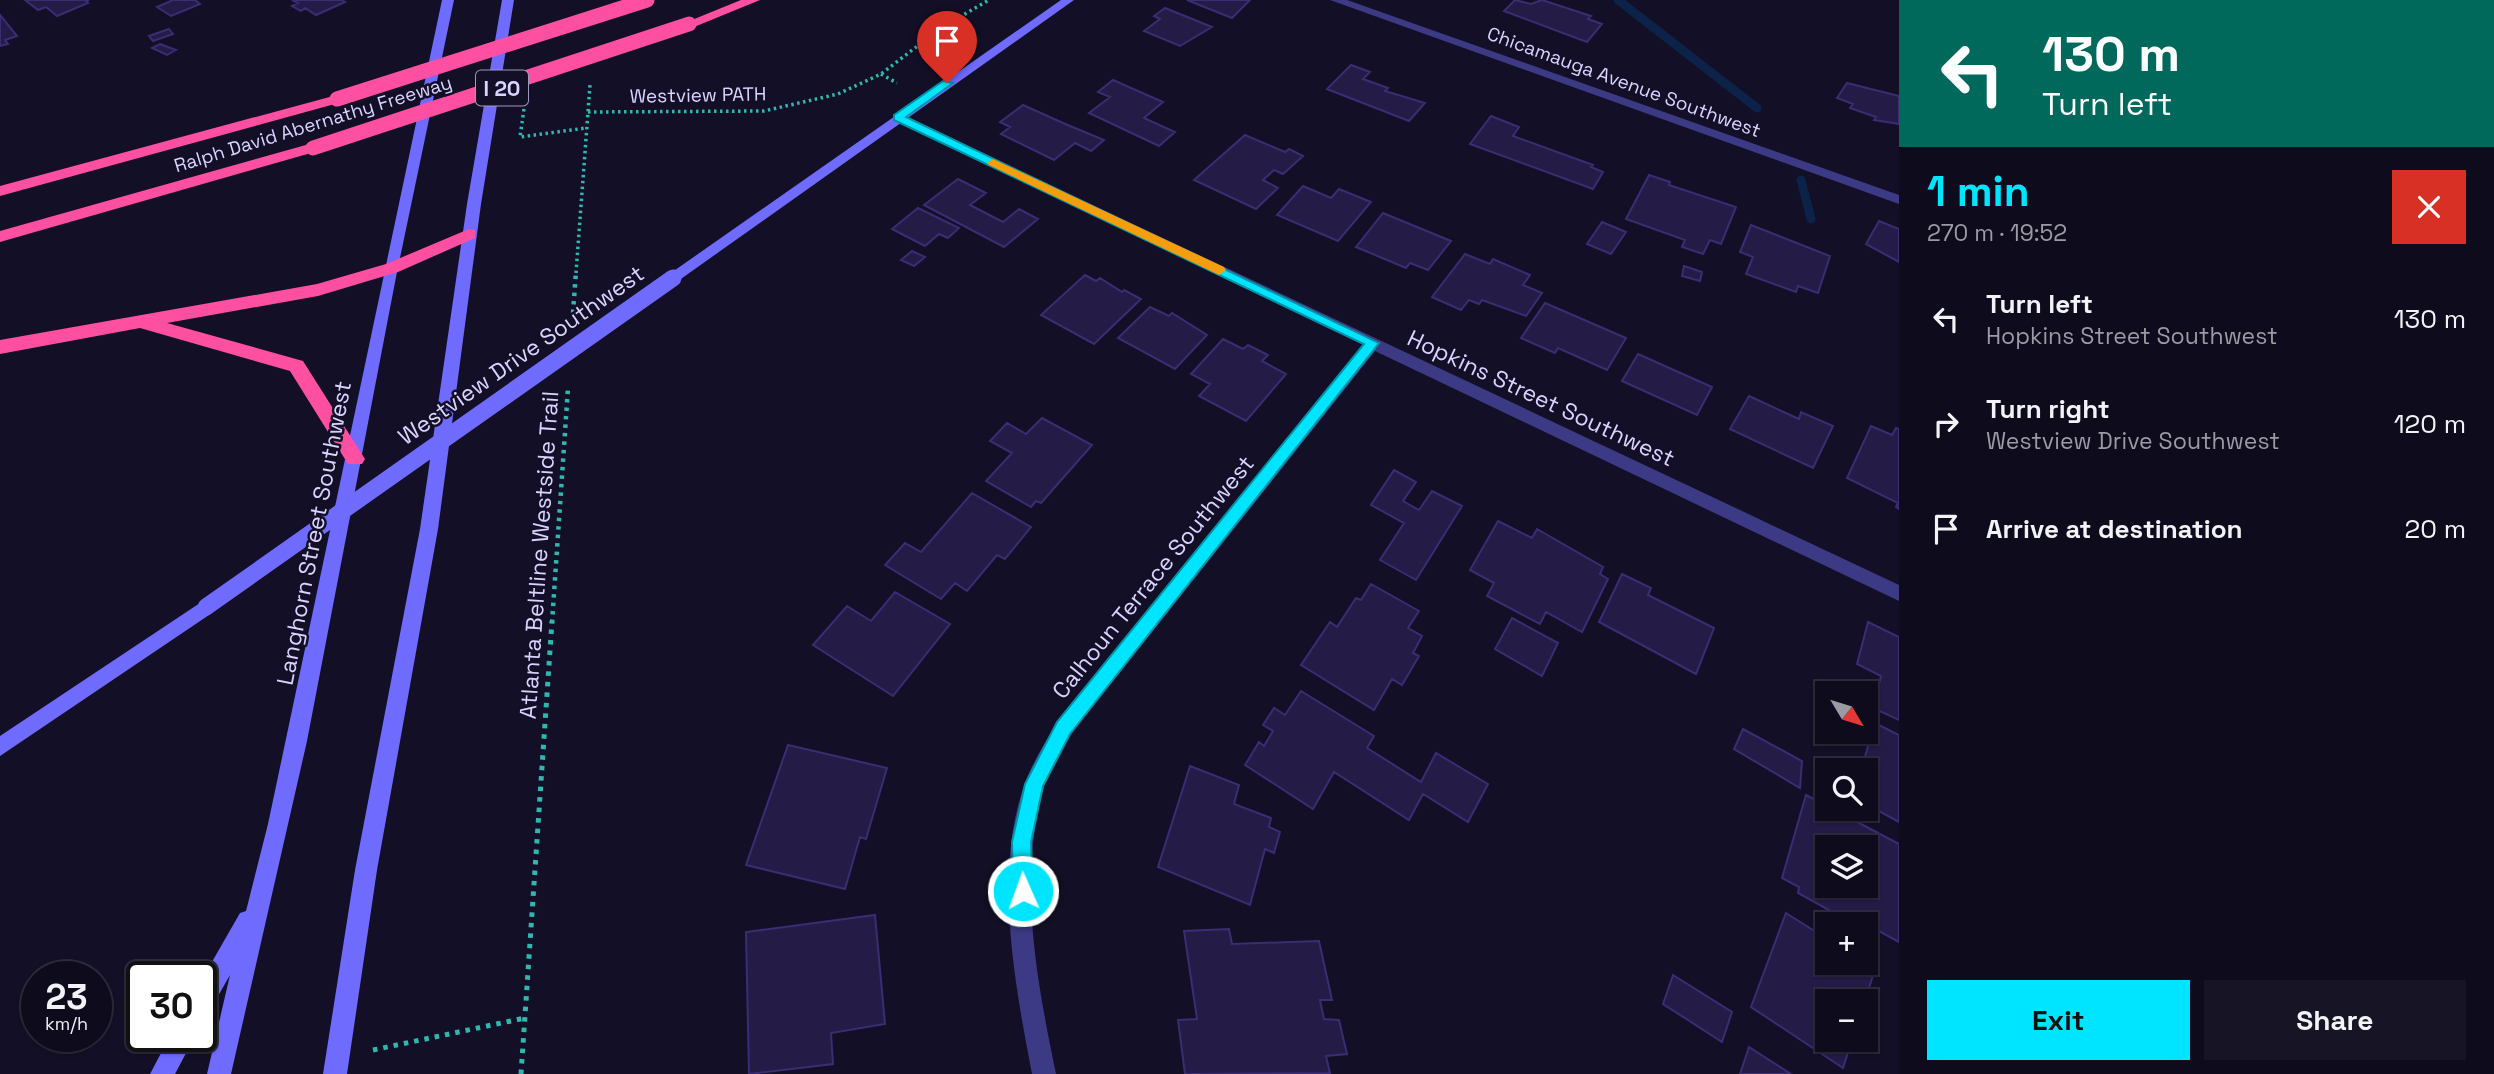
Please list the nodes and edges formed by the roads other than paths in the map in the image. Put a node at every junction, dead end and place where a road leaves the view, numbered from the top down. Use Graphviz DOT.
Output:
graph roads {
  1 [pos="448,0"];
  2 [pos="508,0"];
  3 [pos="648,0"];
  4 [pos="753,0"];
  5 [pos="1068,0"];
  6 [pos="1336,0"];
  7 [pos="898,117"];
  8 [pos="0,191"];
  9 [pos="1899,200"];
  10 [pos="469,234"];
  11 [pos="0,237"];
  12 [pos="392,268"];
  13 [pos="141,322"];
  14 [pos="1373,343"];
  15 [pos="0,346"];
  16 [pos="355,459"];
  17 [pos="1899,593"];
  18 [pos="0,747"];
  19 [pos="258,903"];
  20 [pos="217,976"];
  21 [pos="174,1052"];
  22 [pos="336,1065"];
  23 [pos="162,1074"];
  24 [pos="219,1074"];
  25 [pos="1044,1074"];
  1 -- 12 [label="street, Langhorn Street Southwest"];
  2 -- 10 [label="street"];
  3 -- 8 [label="highway, Ralph David Abernathy Freeway / I 20, bridge"];
  4 -- 11 [label="highway, Ralph David Abernathy Freeway / I 20, bridge"];
  5 -- 7 [label="street, Westview Drive Southwest"];
  6 -- 9 [label="street, Chicamauga Avenue Southwest"];
  7 -- 14 [label="street, Hopkins Street Southwest"];
  7 -- 18 [label="street, Westview Drive Southwest, bridge"];
  10 -- 12 [label="highway"];
  10 -- 22 [label="street"];
  12 -- 13 [label="highway"];
  12 -- 16 [label="street, Langhorn Street Southwest"];
  13 -- 15 [label="highway"];
  13 -- 16 [label="highway"];
  14 -- 17 [label="street, Hopkins Street Southwest"];
  14 -- 25 [label="street, Calhoun Terrace Southwest"];
  16 -- 19 [label="street, Langhorn Street Southwest"];
  19 -- 20 [label="street"];
  19 -- 24 [label="street, Langhorn Street Southwest"];
  21 -- 23 [label="street"];
}
